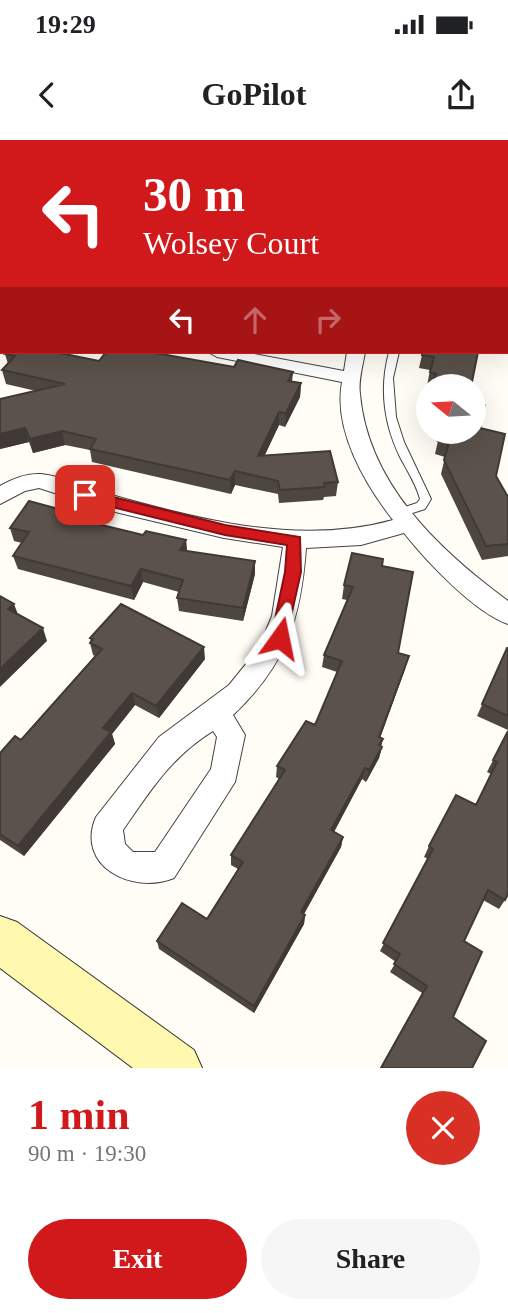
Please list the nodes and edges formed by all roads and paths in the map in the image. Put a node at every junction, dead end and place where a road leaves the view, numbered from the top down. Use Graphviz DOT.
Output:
graph roads {
  1 [pos="227,354"];
  2 [pos="355,354"];
  3 [pos="393,354"];
  4 [pos="349,378"];
  5 [pos="0,496"];
  6 [pos="403,519"];
  7 [pos="295,540"];
  8 [pos="508,614"];
  9 [pos="216,713"];
  10 [pos="0,939"];
  11 [pos="176,1068"];
  1 -- 4 [label="street"];
  2 -- 4 [label="street"];
  3 -- 6 [label="lane"];
  4 -- 6 [label="street"];
  5 -- 7 [label="street"];
  6 -- 7 [label="street"];
  6 -- 8 [label="street"];
  7 -- 9 [label="street"];
  9 -- 9 [label="street"];
  10 -- 11 [label="street"];
}
